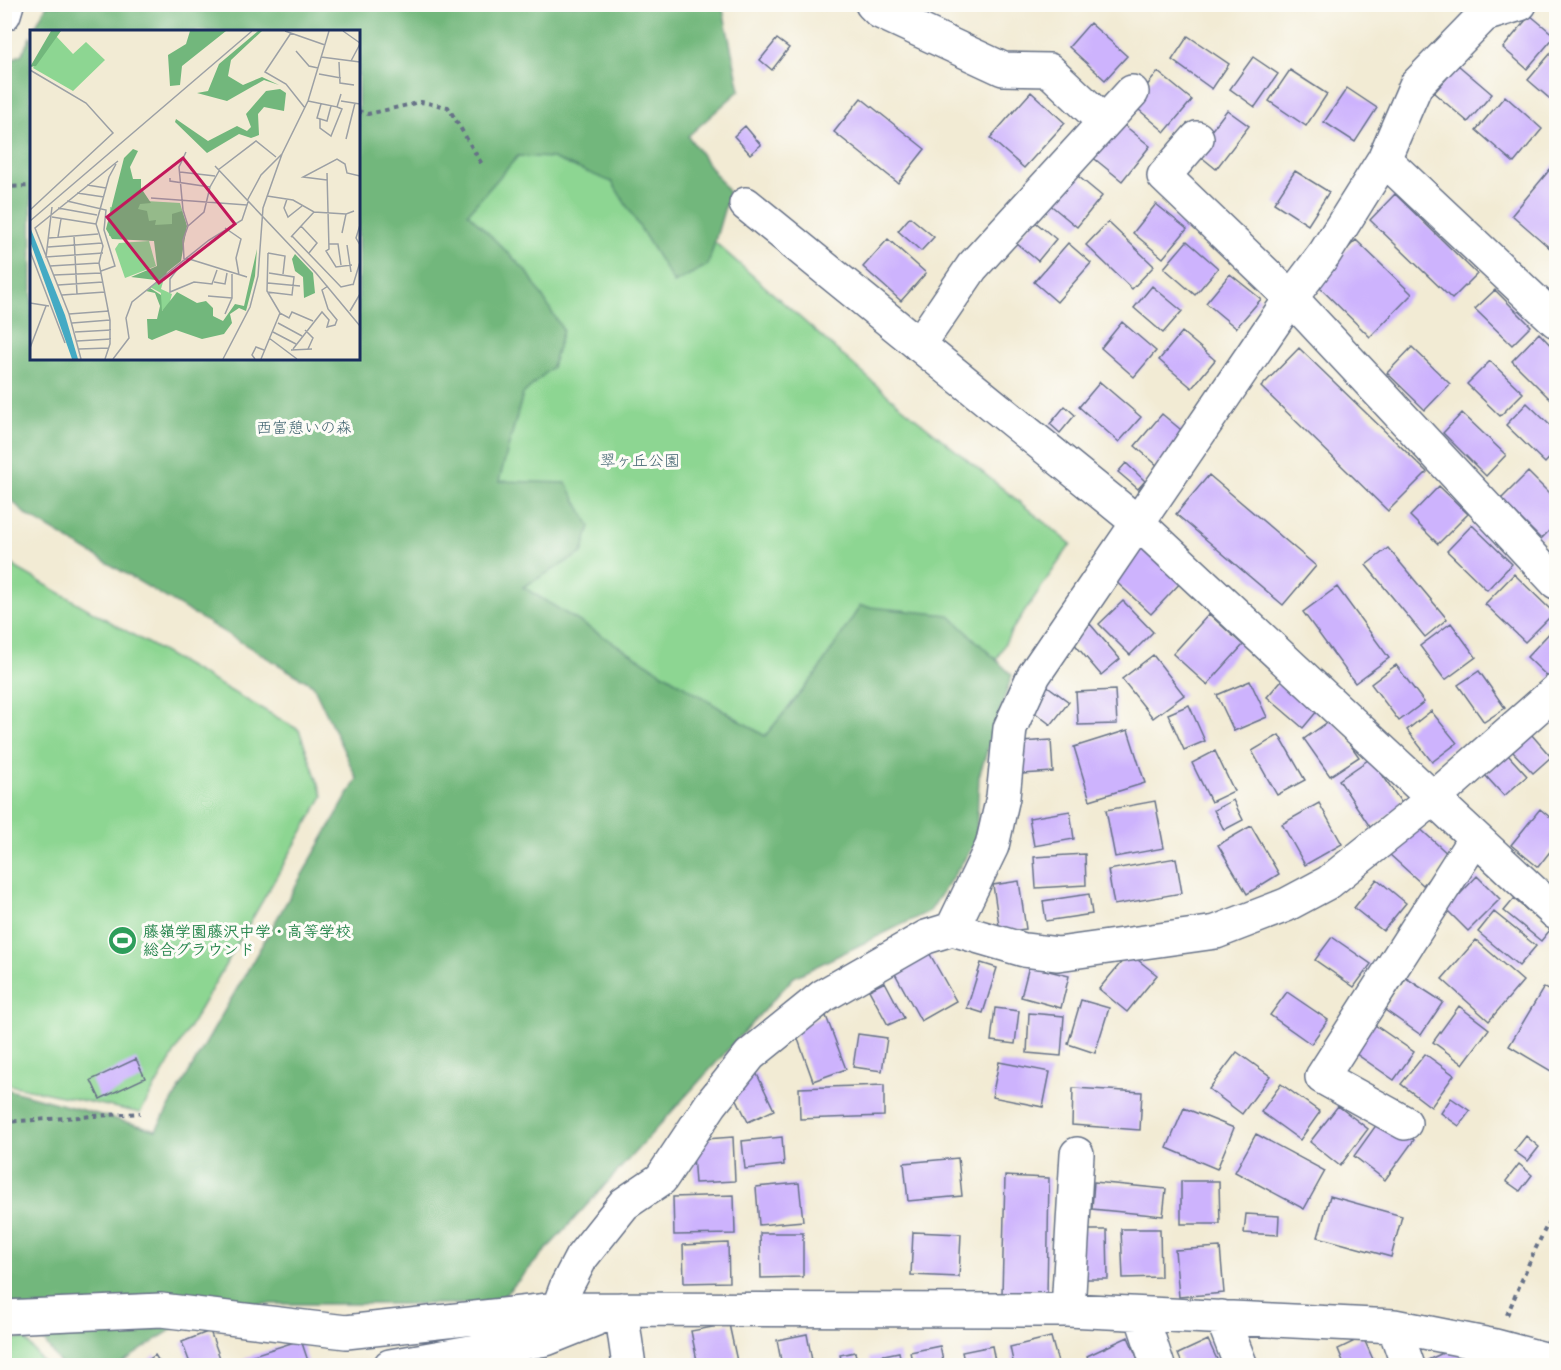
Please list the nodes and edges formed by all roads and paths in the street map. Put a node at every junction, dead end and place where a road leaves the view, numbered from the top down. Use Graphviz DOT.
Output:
graph roads {
  1 [pos="7,4"];
  2 [pos="872,4"];
  3 [pos="1520,4"];
  4 [pos="4,14"];
  5 [pos="1132,92"];
  6 [pos="360,112"];
  7 [pos="1104,122"];
  8 [pos="1197,138"];
  9 [pos="1384,159"];
  10 [pos="483,166"];
  11 [pos="30,186"];
  12 [pos="4,187"];
  13 [pos="746,204"];
  14 [pos="1291,298"];
  15 [pos="1557,321"];
  16 [pos="919,345"];
  17 [pos="1137,522"];
  18 [pos="1557,582"];
  19 [pos="1557,692"];
  20 [pos="1433,799"];
  21 [pos="1474,838"];
  22 [pos="1557,913"];
  23 [pos="952,929"];
  24 [pos="140,1113"];
  25 [pos="4,1122"];
  26 [pos="1405,1123"];
  27 [pos="1077,1154"];
  28 [pos="1557,1207"];
  29 [pos="558,1309"];
  30 [pos="621,1309"];
  31 [pos="1068,1310"];
  32 [pos="1141,1314"];
  33 [pos="4,1317"];
  34 [pos="1222,1317"];
  35 [pos="1394,1326"];
  36 [pos="1495,1346"];
  37 [pos="1557,1362"];
  38 [pos="390,1365"];
  39 [pos="629,1365"];
  40 [pos="1158,1365"];
  41 [pos="1241,1365"];
  42 [pos="1408,1365"];
  1 -- 4 [label="street"];
  2 -- 7 [label="street"];
  3 -- 9 [label="street"];
  5 -- 7 [label="street"];
  6 -- 10 [label="path"];
  7 -- 16 [label="street"];
  8 -- 14 [label="street"];
  9 -- 14 [label="street"];
  9 -- 15 [label="street"];
  11 -- 12 [label="path"];
  13 -- 16 [label="street"];
  14 -- 17 [label="street"];
  14 -- 18 [label="street"];
  16 -- 17 [label="street"];
  17 -- 20 [label="street"];
  17 -- 23 [label="street"];
  19 -- 20 [label="street"];
  20 -- 21 [label="street"];
  20 -- 23 [label="street"];
  21 -- 22 [label="street"];
  21 -- 26 [label="street"];
  23 -- 29 [label="street"];
  24 -- 25 [label="path"];
  27 -- 31 [label="street"];
  28 -- 36 [label="path"];
  29 -- 30 [label="street"];
  29 -- 33 [label="street"];
  30 -- 31 [label="street"];
  30 -- 38 [label="street"];
  30 -- 39 [label="street"];
  31 -- 32 [label="street"];
  32 -- 34 [label="street"];
  32 -- 40 [label="street"];
  34 -- 35 [label="street"];
  34 -- 41 [label="street"];
  35 -- 36 [label="street"];
  35 -- 42 [label="street"];
  36 -- 37 [label="street"];
}
